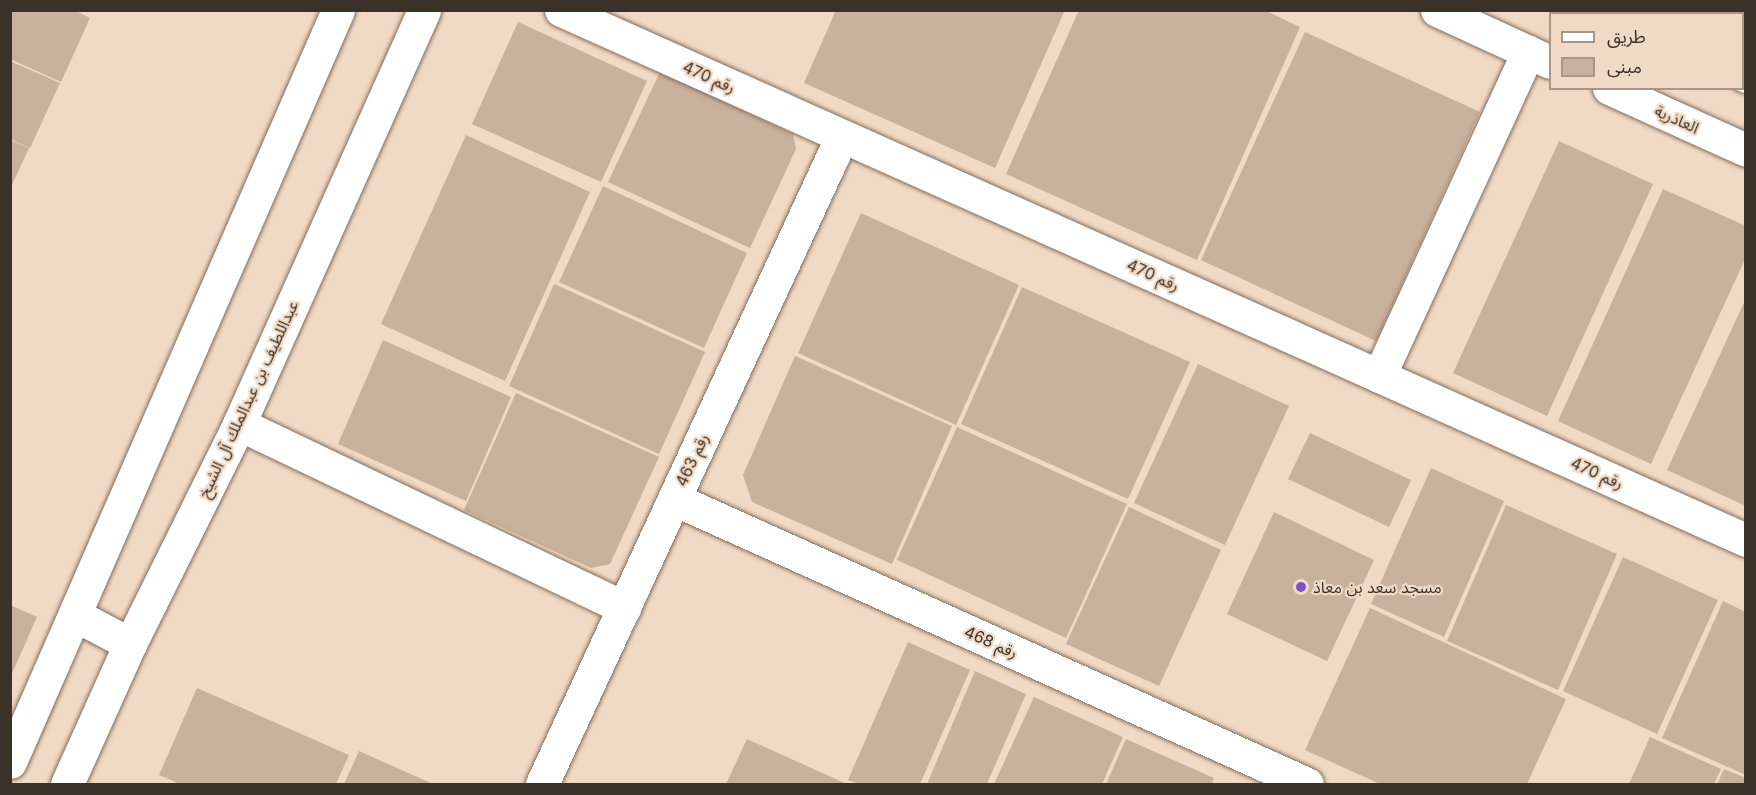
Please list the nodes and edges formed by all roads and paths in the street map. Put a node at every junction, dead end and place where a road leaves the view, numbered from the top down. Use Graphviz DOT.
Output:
graph roads {
  1 [pos="338,10"];
  2 [pos="423,10"];
  3 [pos="561,10"];
  4 [pos="1437,10"];
  5 [pos="1540,57"];
  6 [pos="1613,90"];
  7 [pos="842,136"];
  8 [pos="1746,150"];
  9 [pos="1379,376"];
  10 [pos="239,424"];
  11 [pos="674,499"];
  12 [pos="1746,540"];
  13 [pos="624,608"];
  14 [pos="77,615"];
  15 [pos="129,644"];
  16 [pos="10,762"];
  17 [pos="66,784"];
  18 [pos="542,784"];
  19 [pos="1307,784"];
  1 -- 14 [label="street"];
  2 -- 10 [label="street, عبداللطيف بن عبدالملك آل الشيخ"];
  3 -- 7 [label="street, رقم 470"];
  4 -- 5 [label="street"];
  5 -- 9 [label="street"];
  6 -- 8 [label="street, العاذرية"];
  7 -- 9 [label="street, رقم 470"];
  7 -- 11 [label="street, رقم 463"];
  9 -- 12 [label="street, رقم 470"];
  10 -- 13 [label="street"];
  10 -- 15 [label="street, عبداللطيف بن عبدالملك آل الشيخ"];
  11 -- 13 [label="street, رقم 463"];
  11 -- 19 [label="street, رقم 468"];
  13 -- 18 [label="street, رقم 463"];
  14 -- 15 [label="street"];
  14 -- 16 [label="street"];
  15 -- 17 [label="street, عبداللطيف بن عبدالملك آل الشيخ"];
}
